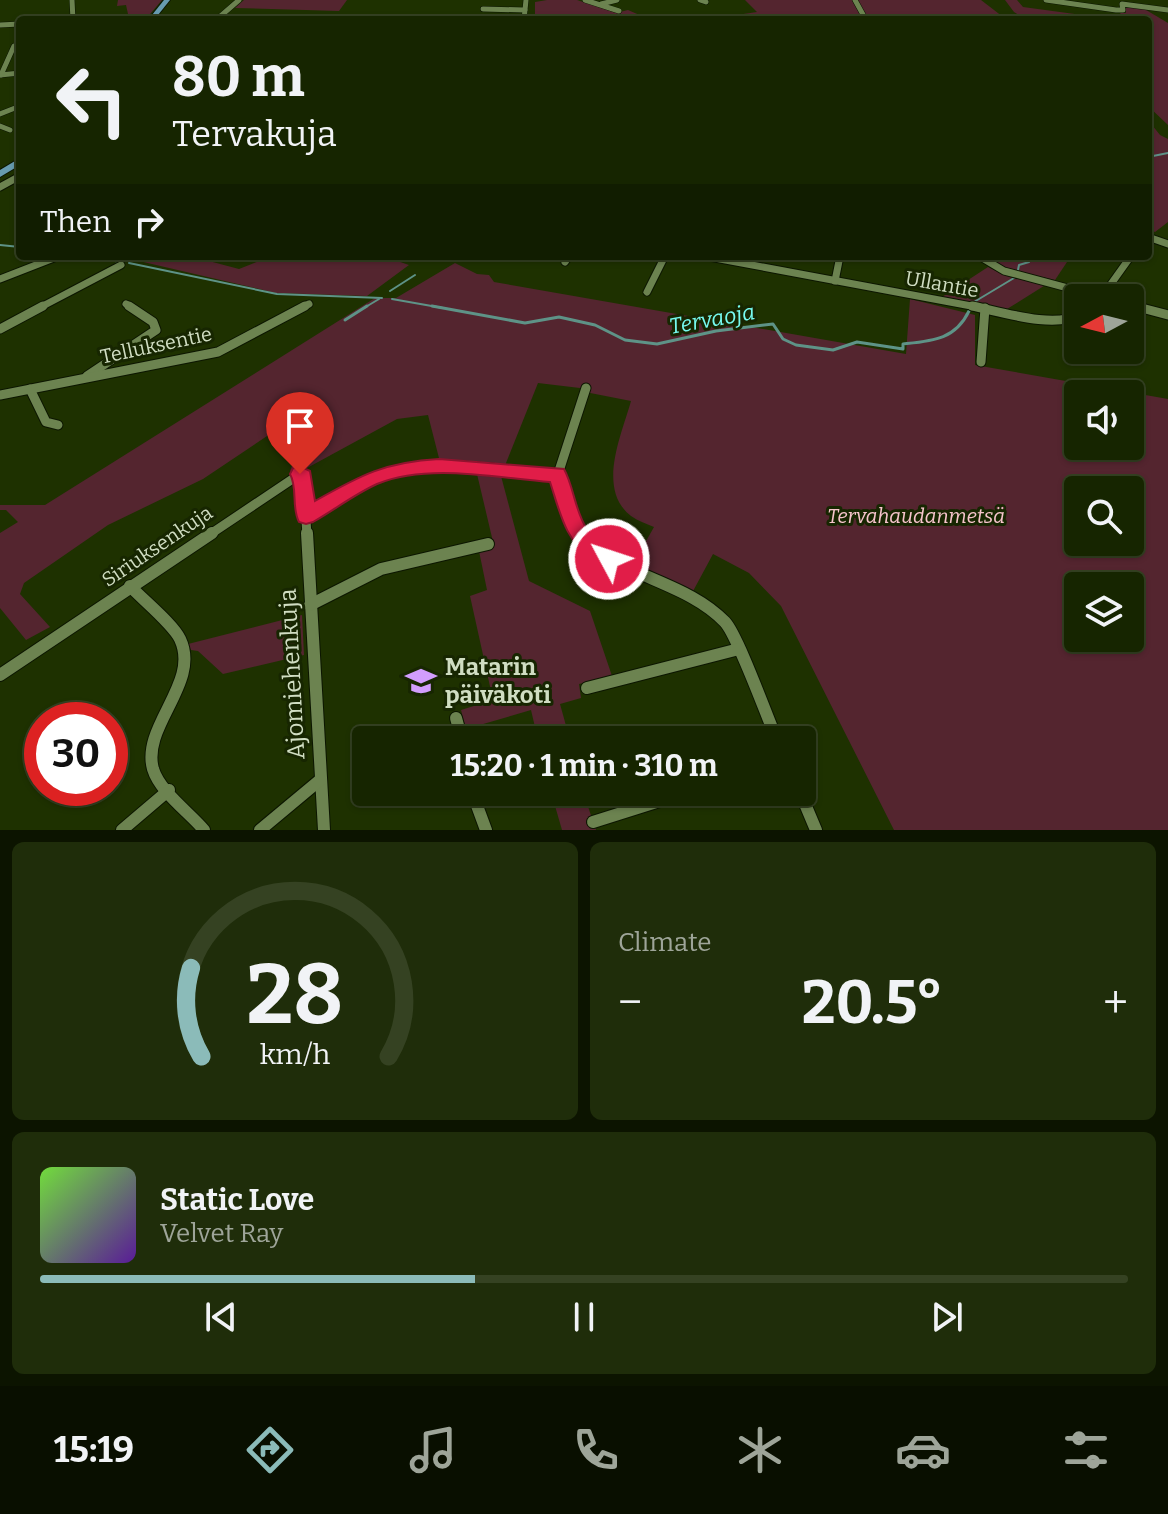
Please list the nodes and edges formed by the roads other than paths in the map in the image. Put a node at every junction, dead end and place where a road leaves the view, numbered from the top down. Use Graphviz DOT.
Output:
graph roads {
  1 [pos="169,0"];
  2 [pos="239,0"];
  3 [pos="526,0"];
  4 [pos="585,0"];
  5 [pos="617,0"];
  6 [pos="1046,0"];
  7 [pos="597,4"];
  8 [pos="483,9"];
  9 [pos="525,10"];
  10 [pos="1168,10"];
  11 [pos="619,11"];
  12 [pos="156,16"];
  13 [pos="221,16"];
  14 [pos="524,16"];
  15 [pos="14,46"];
  16 [pos="1,75"];
  17 [pos="15,108"];
  18 [pos="0,114"];
  19 [pos="0,126"];
  20 [pos="10,130"];
  21 [pos="49,260"];
  22 [pos="663,260"];
  23 [pos="728,260"];
  24 [pos="839,260"];
  25 [pos="986,260"];
  26 [pos="1128,260"];
  27 [pos="121,265"];
  28 [pos="0,279"];
  29 [pos="835,281"];
  30 [pos="1112,284"];
  31 [pos="1064,287"];
  32 [pos="647,292"];
  33 [pos="126,304"];
  34 [pos="309,304"];
  35 [pos="985,308"];
  36 [pos="1144,309"];
  37 [pos="1168,315"];
  38 [pos="1064,320"];
  39 [pos="0,329"];
  40 [pos="981,362"];
  41 [pos="84,378"];
  42 [pos="586,388"];
  43 [pos="30,389"];
  44 [pos="0,395"];
  45 [pos="58,425"];
  46 [pos="558,474"];
  47 [pos="306,516"];
  48 [pos="488,544"];
  49 [pos="130,586"];
  50 [pos="310,605"];
  51 [pos="739,649"];
  52 [pos="0,675"];
  53 [pos="587,688"];
  54 [pos="456,718"];
  55 [pos="458,726"];
  56 [pos="771,726"];
  57 [pos="320,780"];
  58 [pos="169,790"];
  59 [pos="477,806"];
  60 [pos="644,806"];
  61 [pos="806,806"];
  62 [pos="593,822"];
  63 [pos="122,830"];
  64 [pos="204,830"];
  65 [pos="260,830"];
  66 [pos="324,830"];
  67 [pos="486,830"];
  68 [pos="816,830"];
  1 -- 12 [label="main road"];
  2 -- 13 [label="street"];
  3 -- 9 [label="street"];
  4 -- 7 [label="street"];
  5 -- 7 [label="street"];
  6 -- 10 [label="street"];
  7 -- 11 [label="street"];
  8 -- 9 [label="street"];
  9 -- 14 [label="street"];
  15 -- 16 [label="street"];
  17 -- 18 [label="street"];
  19 -- 20 [label="street"];
  21 -- 28 [label="street"];
  22 -- 32 [label="street"];
  23 -- 29 [label="street, Ullantie"];
  24 -- 29 [label="street"];
  25 -- 31 [label="street"];
  26 -- 30 [label="street"];
  27 -- 39 [label="street"];
  29 -- 35 [label="street, Ullantie"];
  33 -- 41 [label="street"];
  34 -- 41 [label="street, Telluksentie"];
  35 -- 38 [label="street, Ullantie"];
  35 -- 40 [label="street"];
  36 -- 37 [label="street"];
  41 -- 43 [label="street, Telluksentie"];
  42 -- 46 [label="street"];
  43 -- 44 [label="street, Telluksentie"];
  43 -- 45 [label="street"];
  46 -- 47 [label="street"];
  46 -- 51 [label="street"];
  47 -- 49 [label="street, Siriuksenkuja"];
  47 -- 50 [label="street, Ajomiehenkuja"];
  48 -- 50 [label="street"];
  49 -- 52 [label="street, Siriuksenkuja"];
  49 -- 58 [label="street"];
  50 -- 57 [label="street, Ajomiehenkuja"];
  51 -- 53 [label="street"];
  51 -- 56 [label="street"];
  54 -- 55 [label="street"];
  57 -- 65 [label="street"];
  57 -- 66 [label="street, Ajomiehenkuja"];
  58 -- 63 [label="street"];
  58 -- 64 [label="street"];
  59 -- 67 [label="street"];
  60 -- 62 [label="street"];
  61 -- 68 [label="street"];
}
